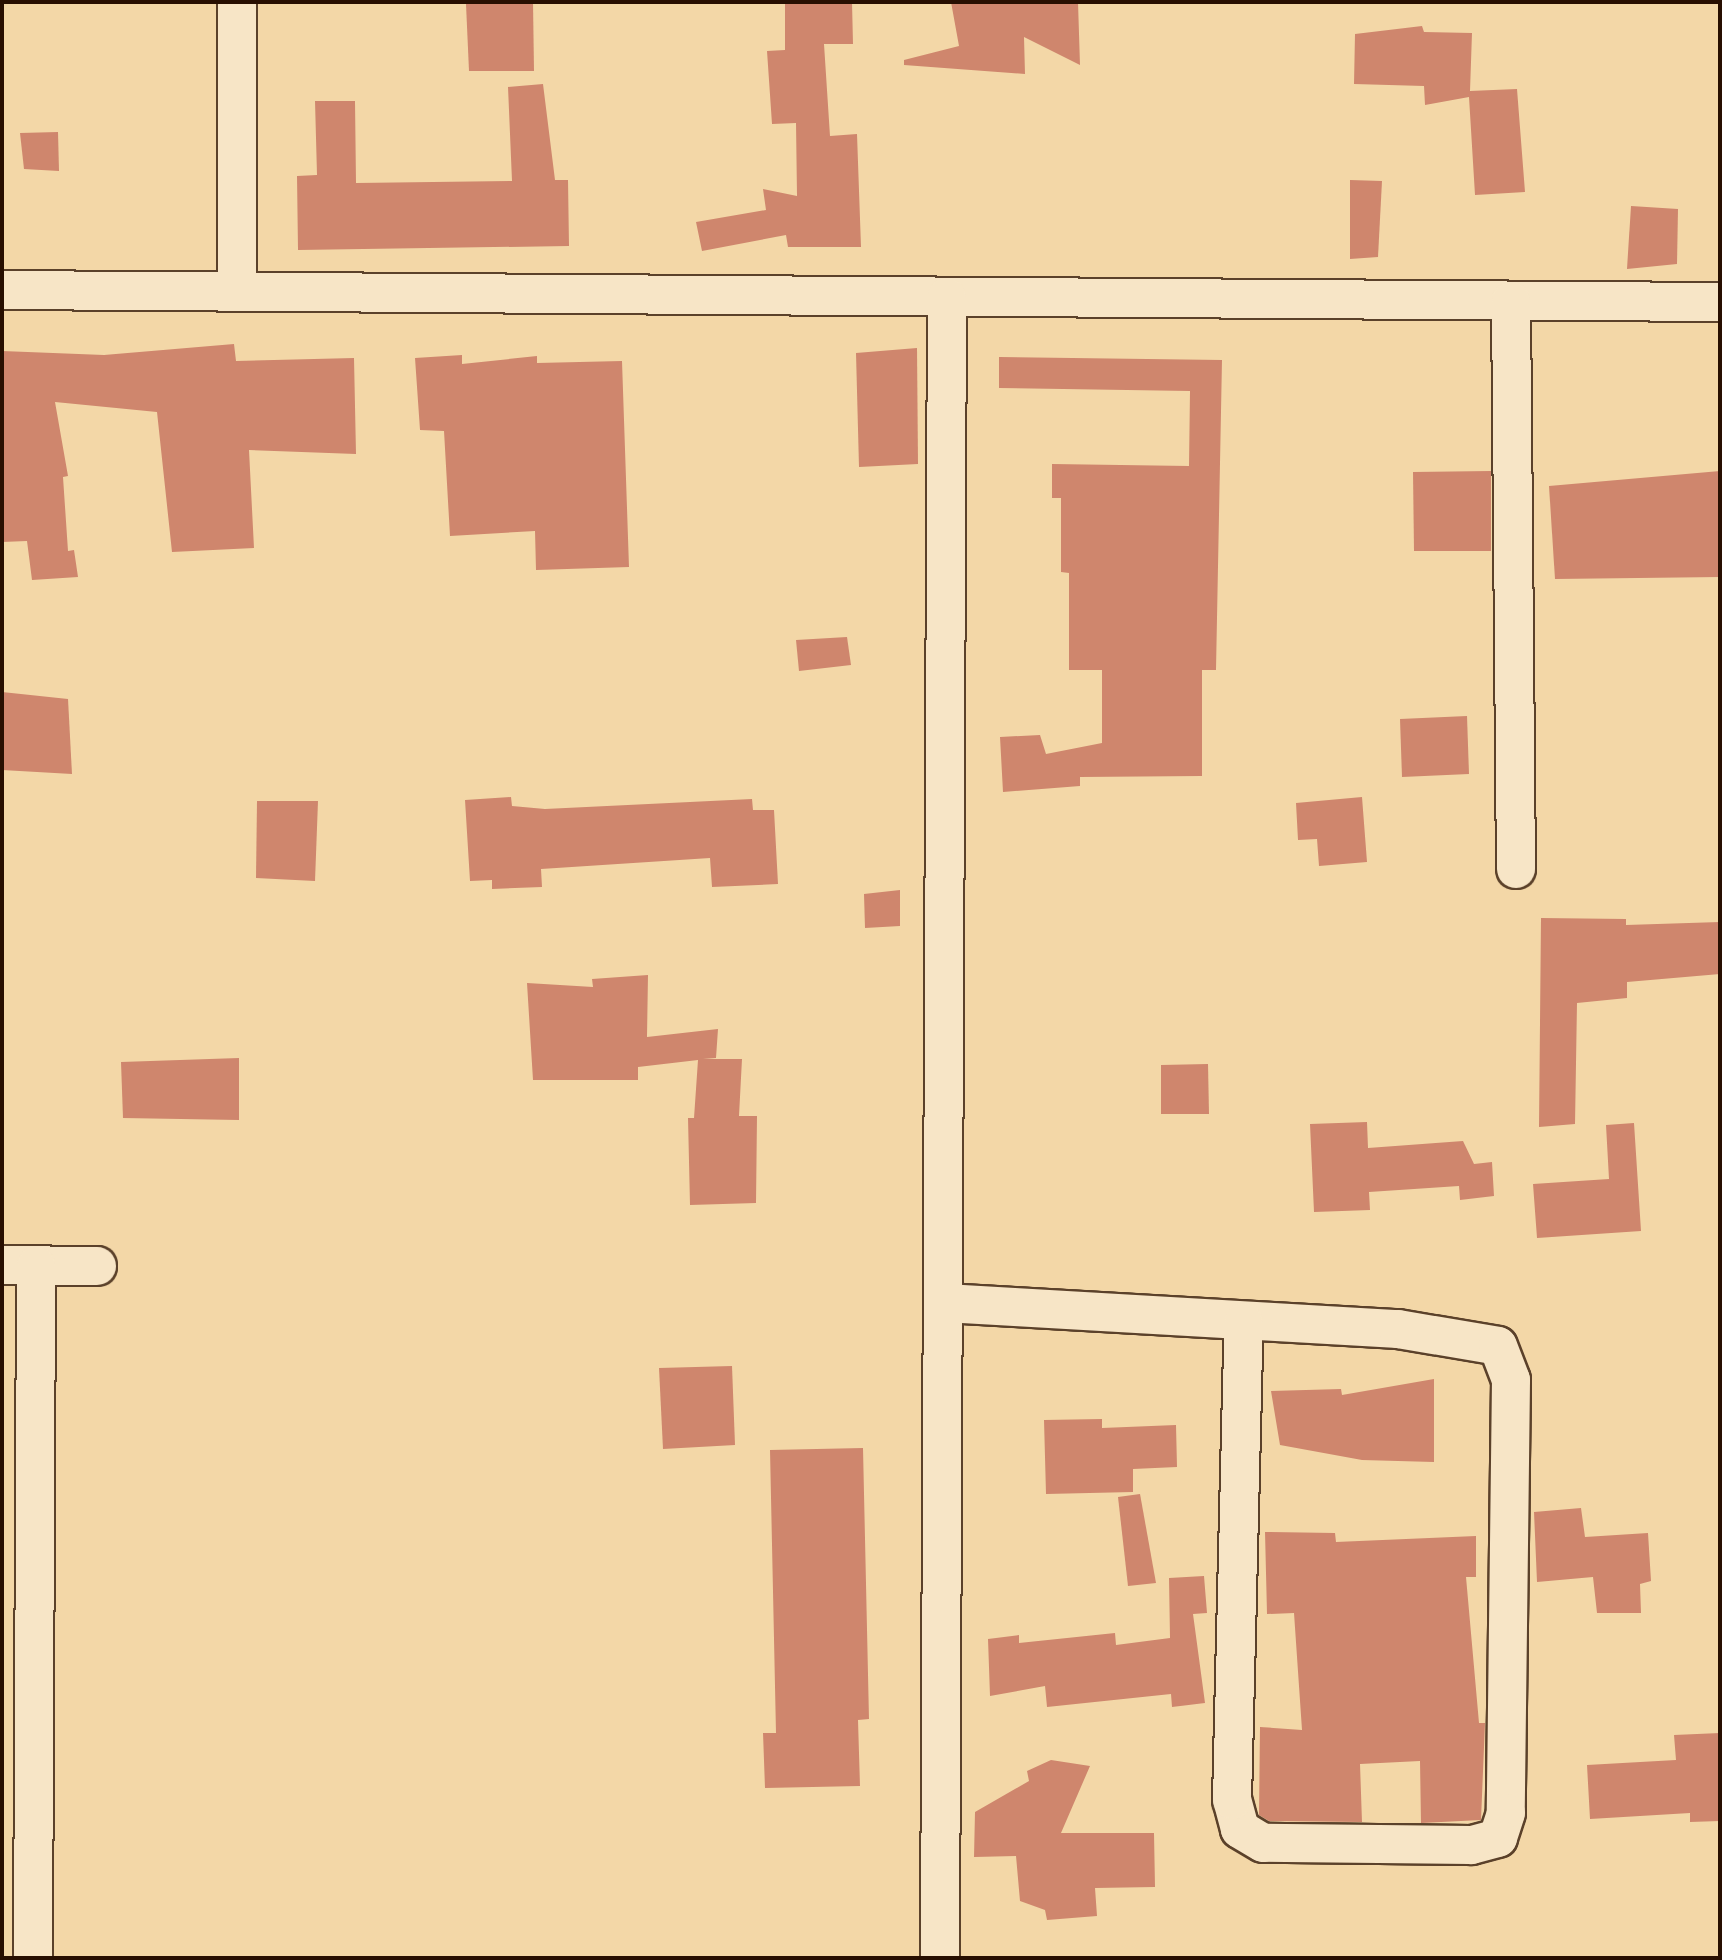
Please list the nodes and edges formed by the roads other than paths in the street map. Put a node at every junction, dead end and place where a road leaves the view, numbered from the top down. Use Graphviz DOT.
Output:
graph roads {
  1 [pos="237,2"];
  2 [pos="2,290"];
  3 [pos="237,292"];
  4 [pos="947,297"];
  5 [pos="1511,301"];
  6 [pos="1720,302"];
  7 [pos="1516,869"];
  8 [pos="19,1265"];
  9 [pos="97,1266"];
  10 [pos="945,1303"];
  11 [pos="1244,1322"];
  12 [pos="33,1958"];
  13 [pos="940,1958"];
  1 -- 3 [label="street"];
  2 -- 3 [label="street"];
  3 -- 4 [label="street"];
  4 -- 5 [label="street"];
  4 -- 10 [label="street"];
  5 -- 6 [label="street"];
  5 -- 7 [label="street"];
  8 -- 9 [label="street"];
  8 -- 12 [label="street"];
  10 -- 11 [label="street"];
  10 -- 13 [label="street"];
  11 -- 11 [label="street"];
}
